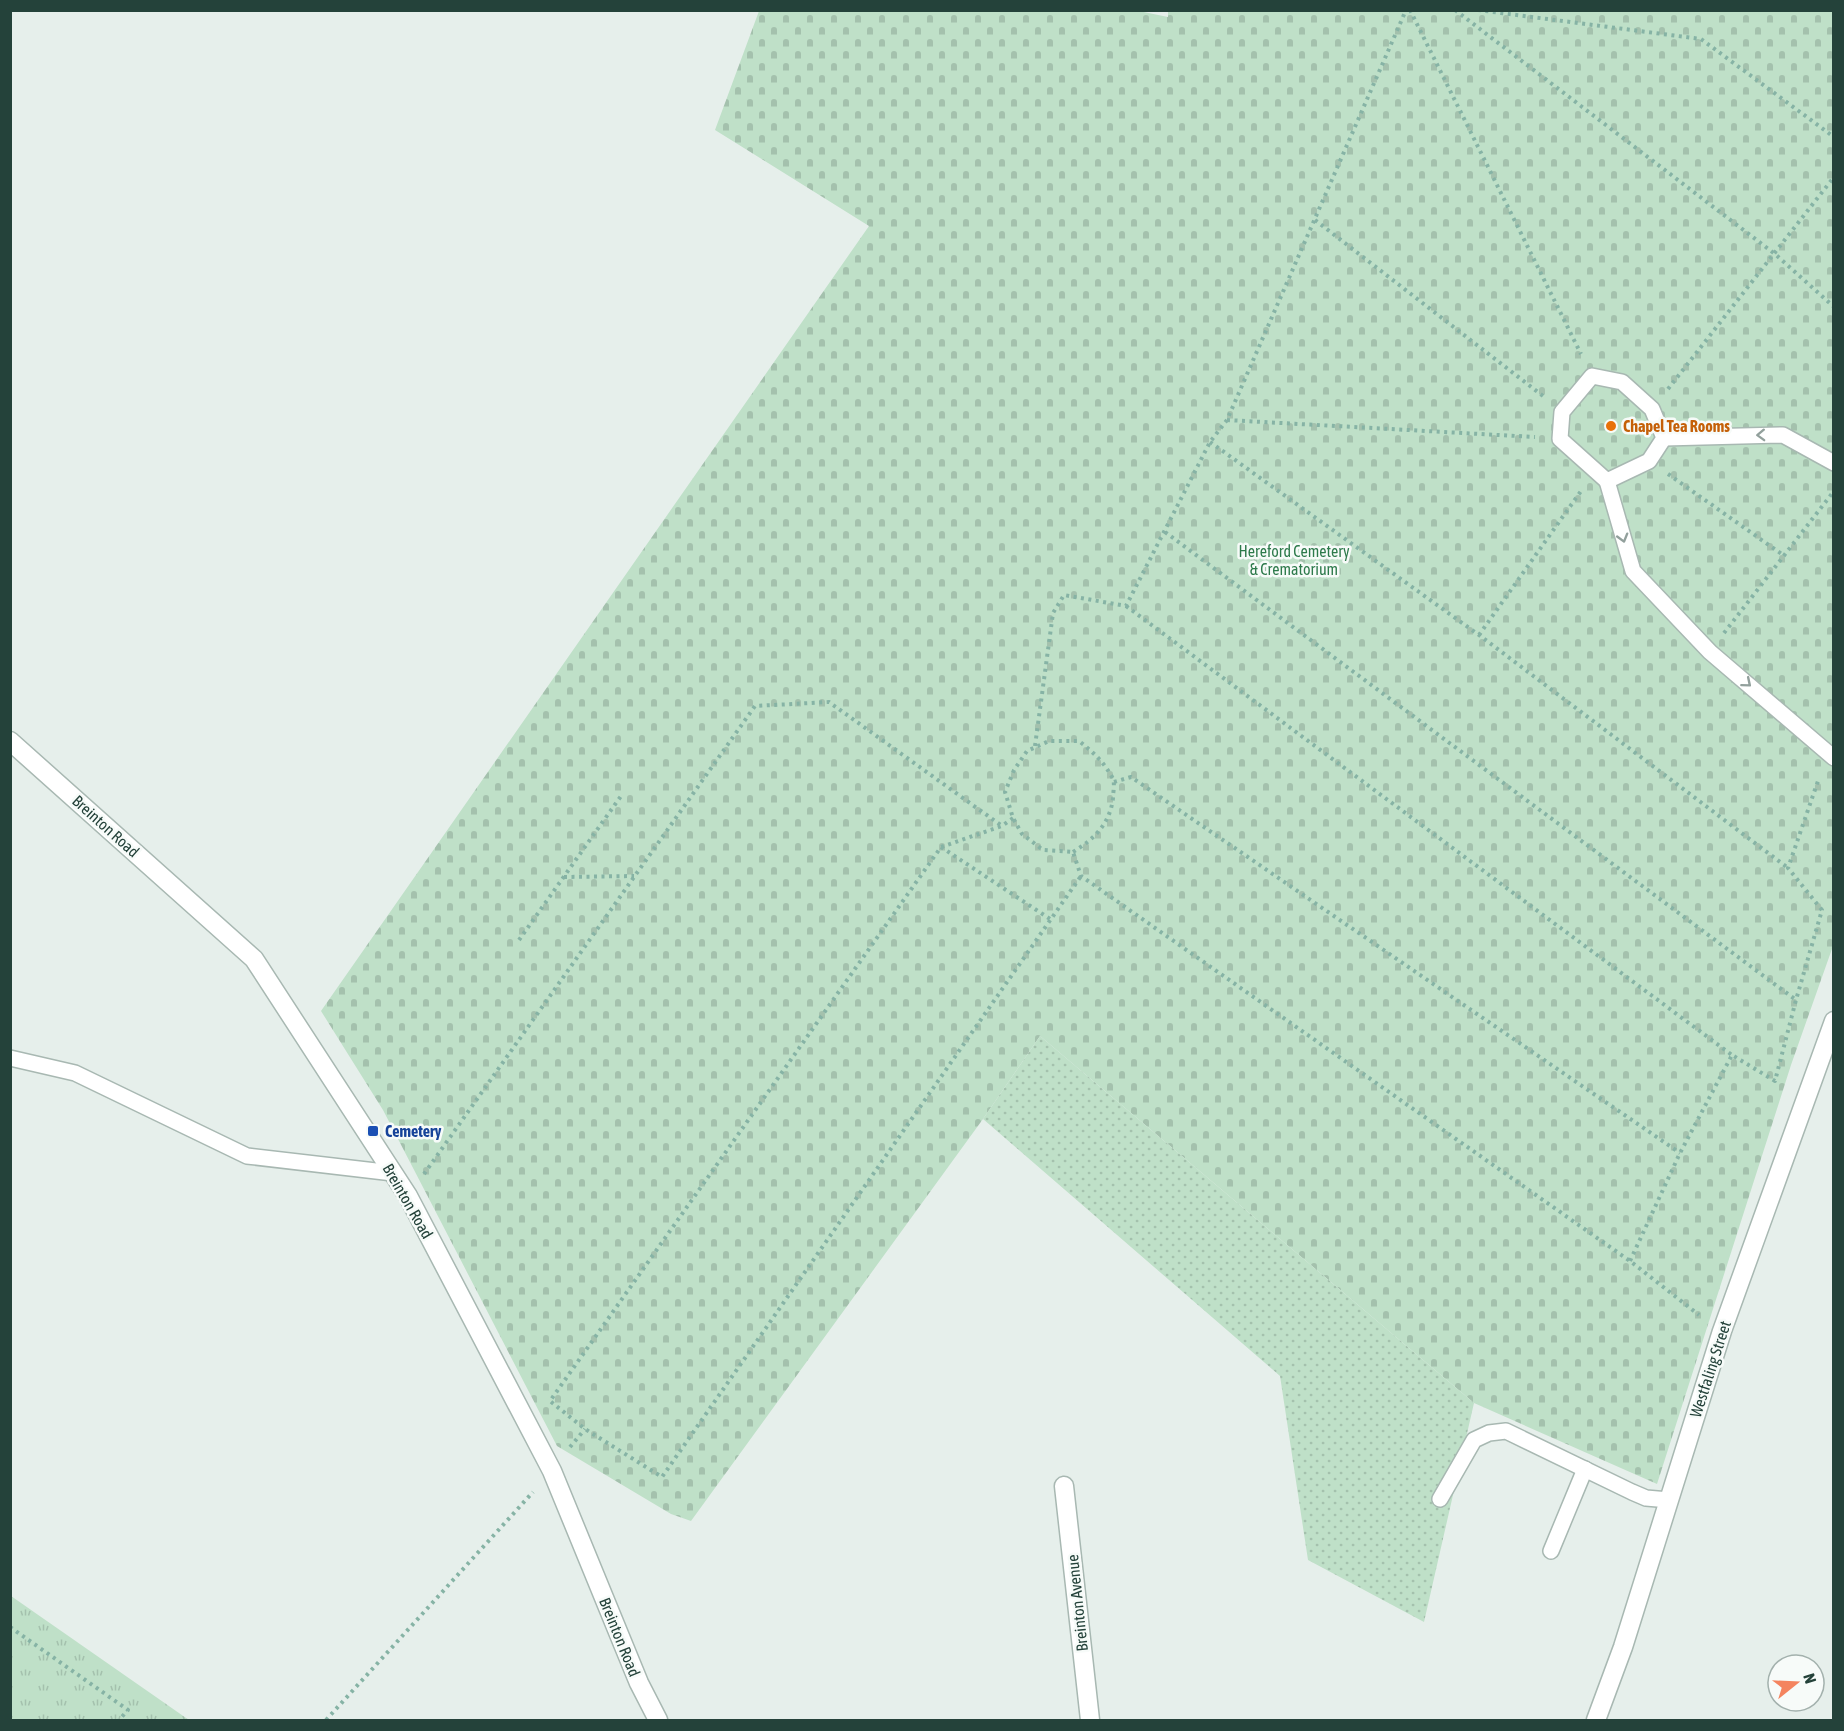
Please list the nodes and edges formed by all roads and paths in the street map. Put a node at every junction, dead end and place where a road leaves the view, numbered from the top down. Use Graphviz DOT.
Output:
graph roads {
  1 [pos="1406,10"];
  2 [pos="1410,10"];
  3 [pos="1455,10"];
  4 [pos="1478,10"];
  5 [pos="1833,137"];
  6 [pos="1833,177"];
  7 [pos="1315,220"];
  8 [pos="1775,254"];
  9 [pos="1833,307"];
  10 [pos="1592,376"];
  11 [pos="1652,409"];
  12 [pos="1562,412"];
  13 [pos="1227,420"];
  14 [pos="1664,438"];
  15 [pos="1560,439"];
  16 [pos="1210,442"];
  17 [pos="1649,461"];
  18 [pos="1833,463"];
  19 [pos="1601,477"];
  20 [pos="1833,491"];
  21 [pos="1165,532"];
  22 [pos="1783,555"];
  23 [pos="1126,606"];
  24 [pos="1479,634"];
  25 [pos="1710,652"];
  26 [pos="10,741"];
  27 [pos="1035,746"];
  28 [pos="1830,754"];
  29 [pos="1114,782"];
  30 [pos="621,796"];
  31 [pos="1013,818"];
  32 [pos="1002,826"];
  33 [pos="941,847"];
  34 [pos="1073,852"];
  35 [pos="1788,868"];
  36 [pos="634,876"];
  37 [pos="1081,876"];
  38 [pos="563,877"];
  39 [pos="1050,919"];
  40 [pos="519,940"];
  41 [pos="1796,1000"];
  42 [pos="1833,1020"];
  43 [pos="1732,1055"];
  44 [pos="10,1058"];
  45 [pos="1680,1153"];
  46 [pos="393,1173"];
  47 [pos="408,1196"];
  48 [pos="1630,1261"];
  49 [pos="1722,1331"];
  50 [pos="1585,1469"];
  51 [pos="552,1471"];
  52 [pos="1064,1486"];
  53 [pos="1440,1500"];
  54 [pos="1669,1500"];
  55 [pos="1551,1551"];
  56 [pos="10,1627"];
  57 [pos="119,1720"];
  58 [pos="326,1720"];
  59 [pos="658,1720"];
  60 [pos="1090,1720"];
  61 [pos="1596,1720"];
  1 -- 7 [label="path"];
  2 -- 10 [label="path"];
  3 -- 8 [label="path"];
  4 -- 5 [label="path"];
  6 -- 8 [label="path"];
  7 -- 12 [label="path"];
  7 -- 13 [label="path"];
  8 -- 9 [label="path"];
  8 -- 11 [label="path"];
  10 -- 11 [label="lane"];
  10 -- 12 [label="lane"];
  11 -- 14 [label="lane"];
  12 -- 15 [label="lane"];
  13 -- 15 [label="path"];
  13 -- 16 [label="path"];
  14 -- 17 [label="lane"];
  18 -- 14 [label="lane, one-way"];
  15 -- 19 [label="lane"];
  16 -- 21 [label="path"];
  16 -- 24 [label="path"];
  17 -- 19 [label="lane"];
  17 -- 22 [label="path"];
  19 -- 24 [label="path"];
  19 -- 25 [label="lane, one-way"];
  20 -- 22 [label="path"];
  21 -- 23 [label="path"];
  21 -- 41 [label="path"];
  22 -- 25 [label="path"];
  23 -- 27 [label="path"];
  23 -- 43 [label="path"];
  24 -- 35 [label="path"];
  25 -- 28 [label="lane, one-way"];
  26 -- 46 [label="street, Breinton Road"];
  27 -- 29 [label="path"];
  27 -- 31 [label="path"];
  28 -- 35 [label="path"];
  29 -- 34 [label="path"];
  29 -- 45 [label="path"];
  30 -- 38 [label="path"];
  31 -- 32 [label="path"];
  31 -- 34 [label="path"];
  32 -- 33 [label="path"];
  32 -- 36 [label="path"];
  33 -- 39 [label="path"];
  33 -- 39 [label="path"];
  34 -- 37 [label="path"];
  35 -- 41 [label="path"];
  36 -- 38 [label="path"];
  36 -- 47 [label="path"];
  37 -- 39 [label="path"];
  37 -- 48 [label="path"];
  38 -- 40 [label="path"];
  41 -- 43 [label="path"];
  42 -- 49 [label="street, Westfaling Street"];
  43 -- 45 [label="path"];
  44 -- 46 [label="lane"];
  45 -- 48 [label="path"];
  46 -- 47 [label="street, Breinton Road"];
  47 -- 51 [label="street, Breinton Road"];
  48 -- 49 [label="path"];
  49 -- 54 [label="street, Westfaling Street"];
  50 -- 53 [label="lane"];
  50 -- 54 [label="lane"];
  50 -- 55 [label="lane"];
  51 -- 58 [label="path"];
  51 -- 59 [label="street, Breinton Road"];
  52 -- 60 [label="street, Breinton Avenue"];
  54 -- 61 [label="street, Westfaling Street"];
  56 -- 57 [label="path"];
}
